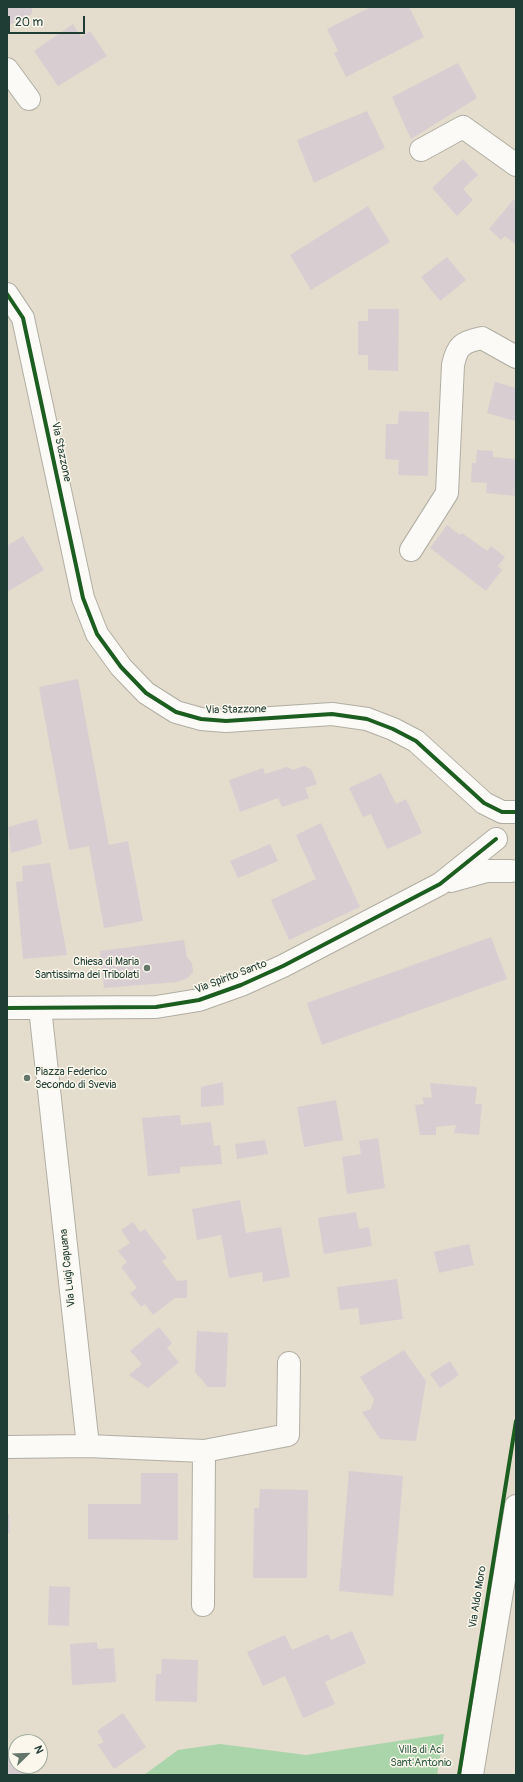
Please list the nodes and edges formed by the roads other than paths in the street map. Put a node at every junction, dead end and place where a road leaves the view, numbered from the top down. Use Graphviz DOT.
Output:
graph roads {
  1 [pos="7,69"];
  2 [pos="29,99"];
  3 [pos="420,150"];
  4 [pos="516,165"];
  5 [pos="7,294"];
  6 [pos="516,357"];
  7 [pos="411,550"];
  8 [pos="516,812"];
  9 [pos="516,822"];
  10 [pos="496,839"];
  11 [pos="513,873"];
  12 [pos="440,884"];
  13 [pos="7,1008"];
  14 [pos="40,1008"];
  15 [pos="289,1363"];
  16 [pos="88,1446"];
  17 [pos="7,1448"];
  18 [pos="204,1451"];
  19 [pos="516,1506"];
  20 [pos="203,1604"];
  21 [pos="472,1775"];
  1 -- 2 [label="street"];
  3 -- 4 [label="street"];
  5 -- 8 [label="street, Via Stazzone"];
  6 -- 7 [label="street"];
  9 -- 10 [label="street"];
  10 -- 11 [label="street"];
  10 -- 12 [label="street"];
  11 -- 12 [label="street"];
  12 -- 14 [label="street, Via Spirito Santo"];
  13 -- 14 [label="street, Via Spirito Santo"];
  14 -- 16 [label="street, Via Luigi Capuana"];
  15 -- 18 [label="street"];
  16 -- 17 [label="street"];
  16 -- 18 [label="street"];
  18 -- 20 [label="street"];
  19 -- 21 [label="street, Via Aldo Moro"];
}
